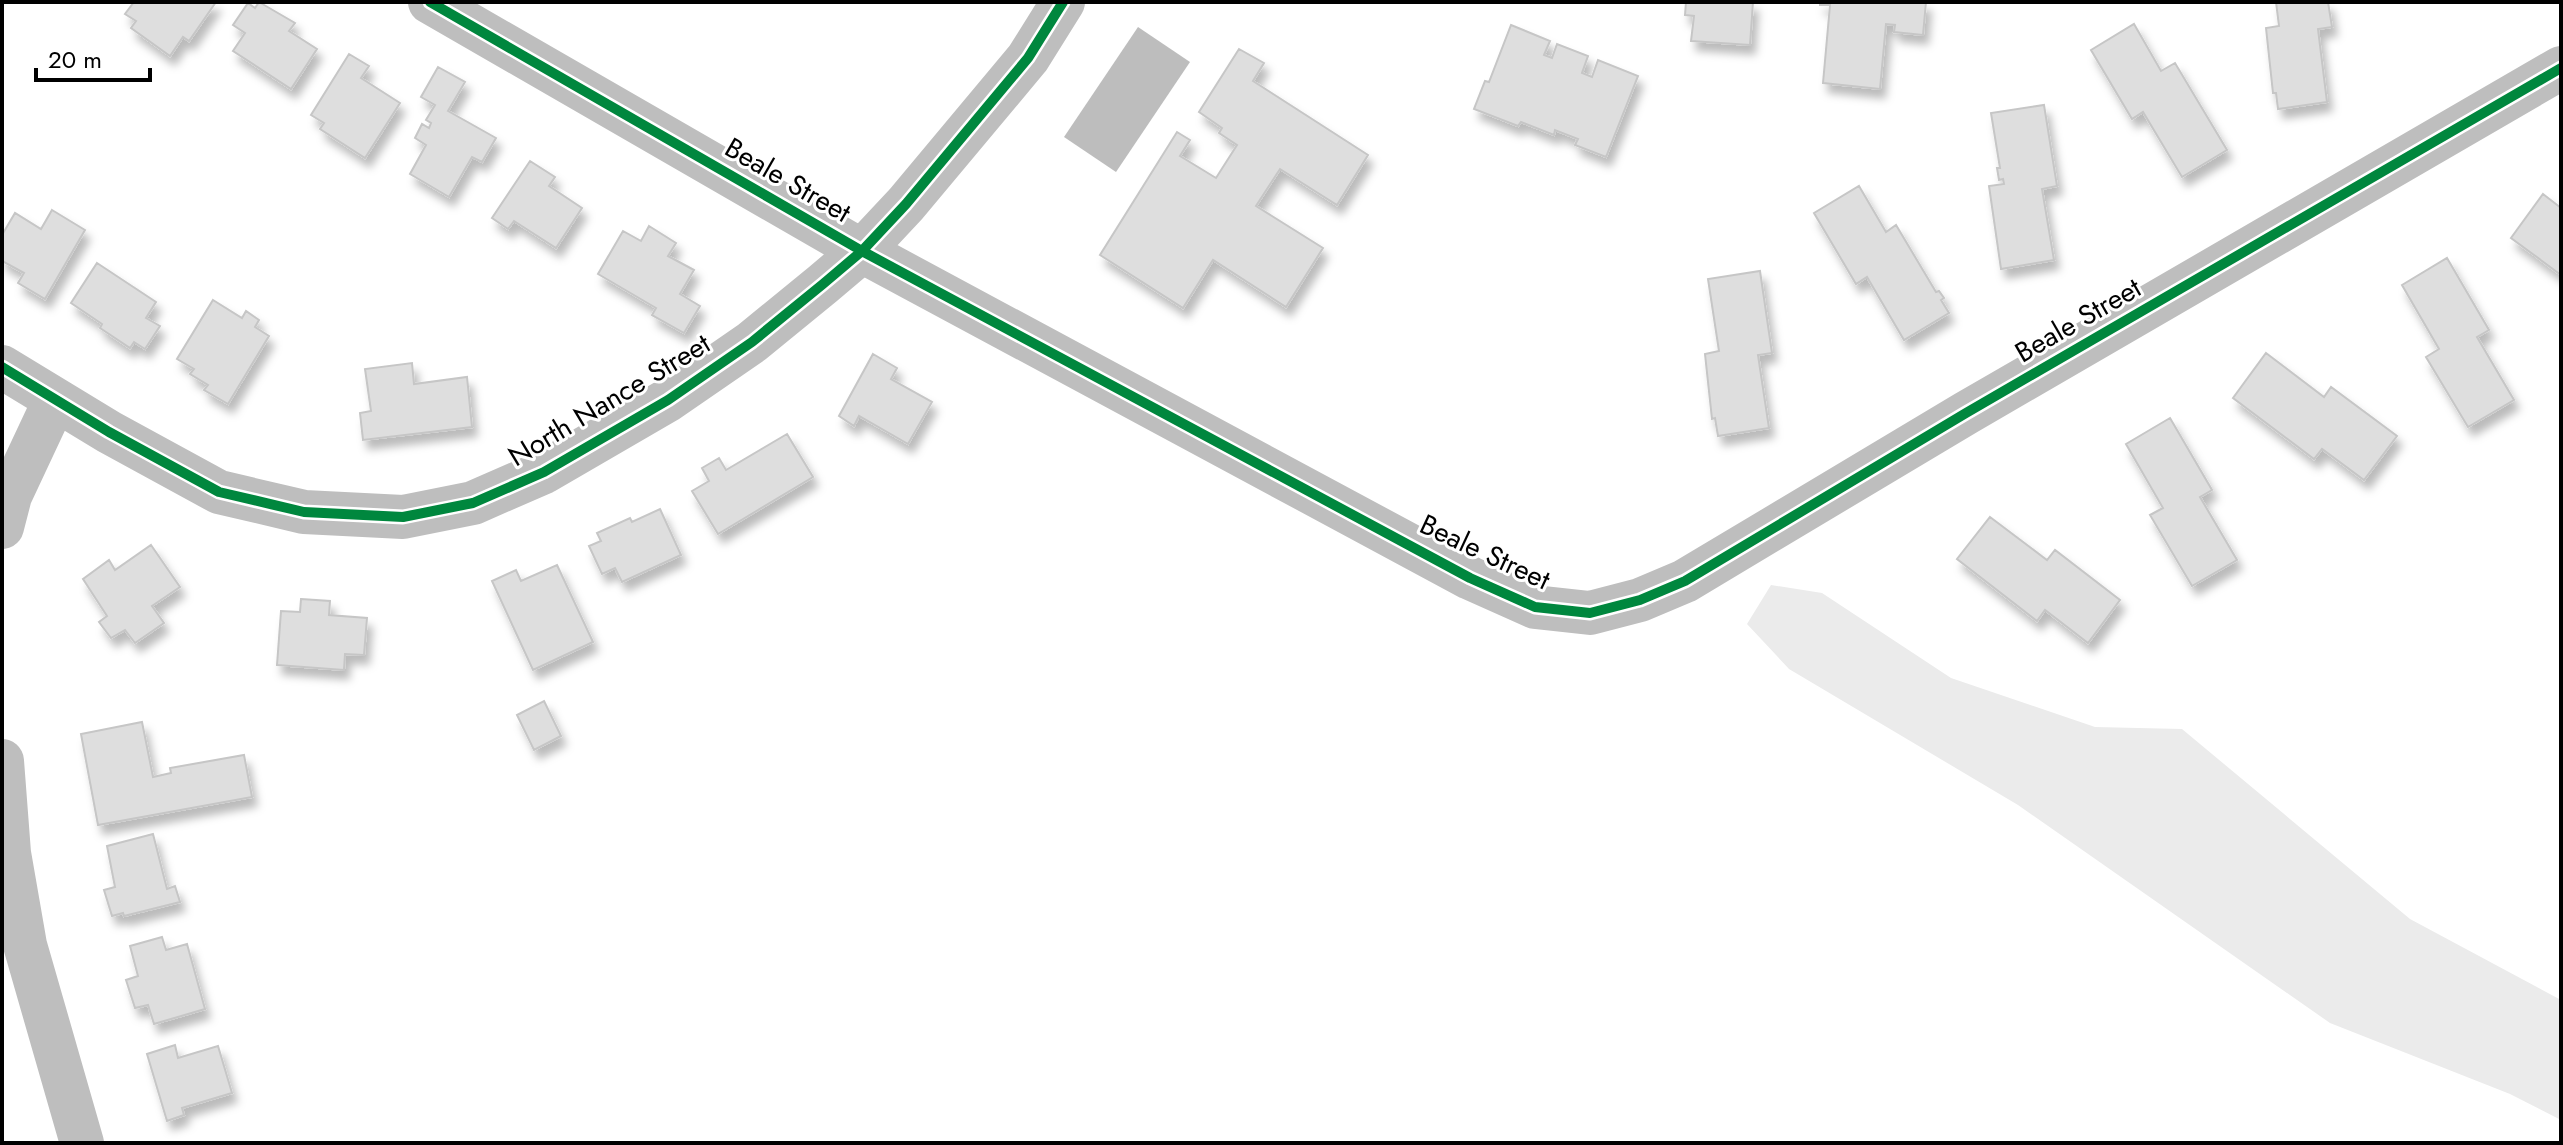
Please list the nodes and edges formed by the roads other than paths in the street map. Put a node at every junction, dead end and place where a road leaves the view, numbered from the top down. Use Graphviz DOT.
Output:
graph roads {
  1 [pos="430,2"];
  2 [pos="1063,2"];
  3 [pos="2561,68"];
  4 [pos="862,251"];
  5 [pos="2,367"];
  6 [pos="55,400"];
  7 [pos="2,527"];
  8 [pos="2,761"];
  9 [pos="82,1143"];
  1 -- 4 [label="street, Beale Street"];
  2 -- 4 [label="street, North Nance Street"];
  3 -- 4 [label="street, Beale Street"];
  4 -- 6 [label="street, North Nance Street"];
  5 -- 6 [label="street, North Nance Street"];
  6 -- 7 [label="street"];
  8 -- 9 [label="street"];
}
